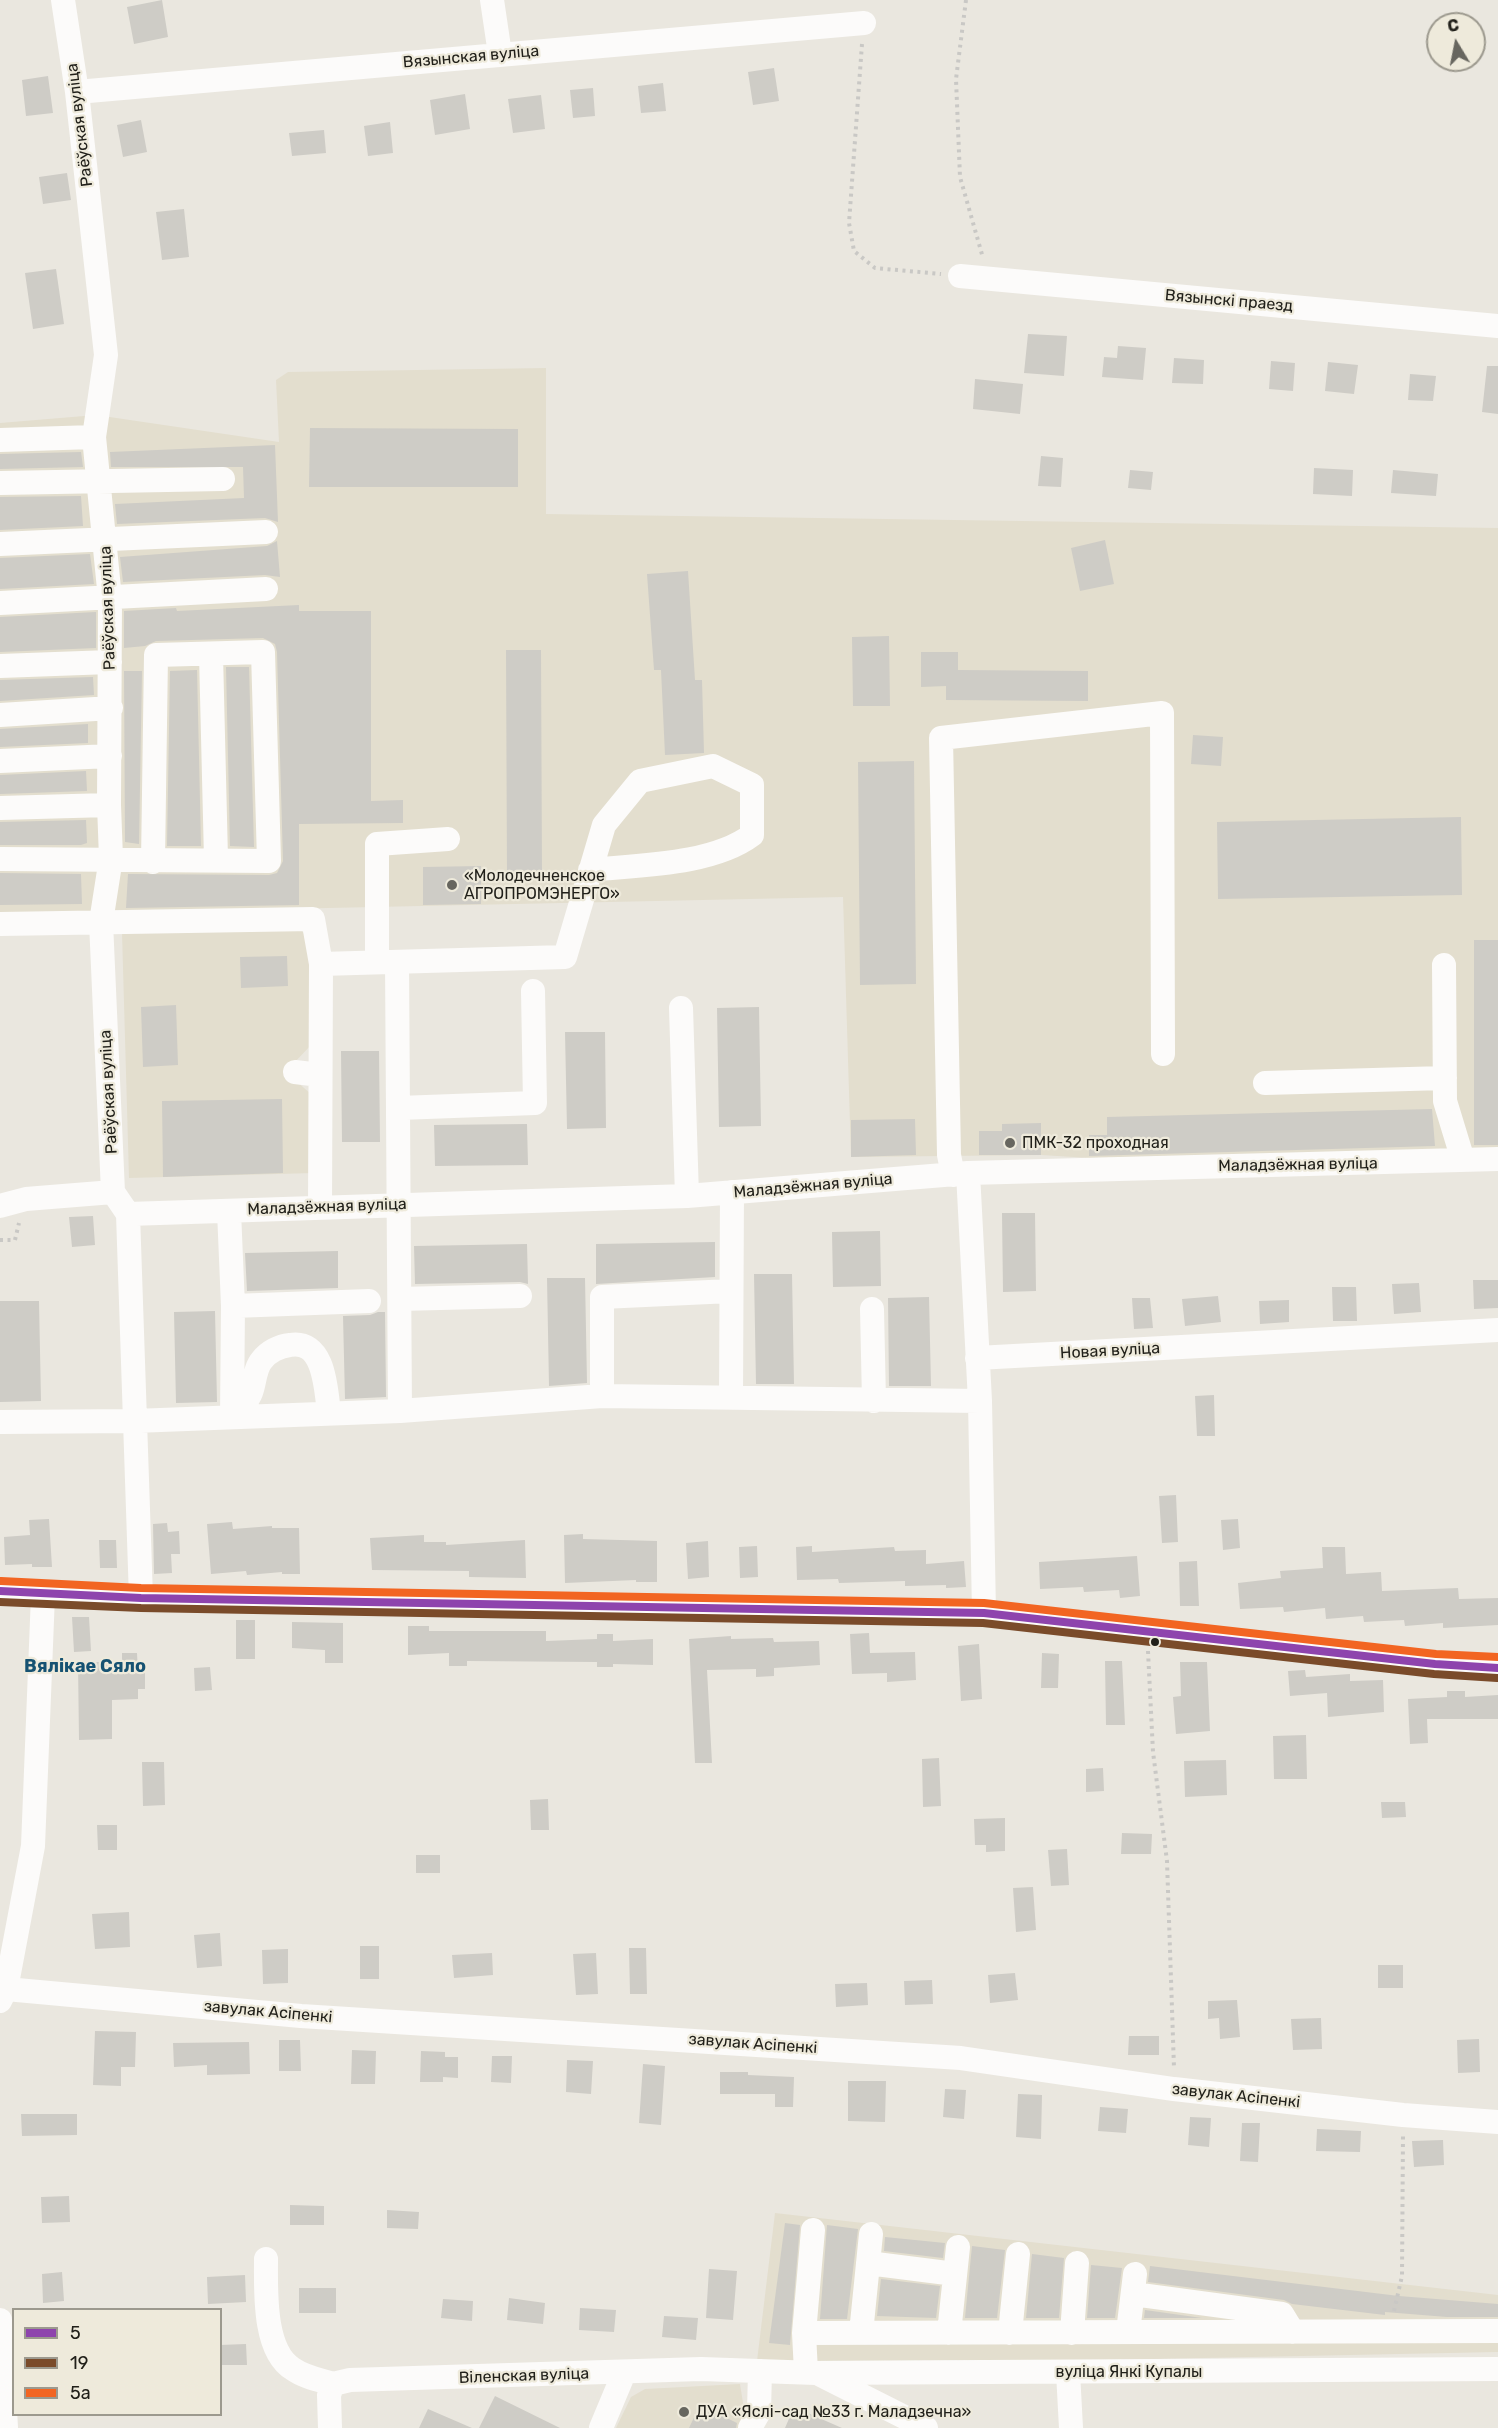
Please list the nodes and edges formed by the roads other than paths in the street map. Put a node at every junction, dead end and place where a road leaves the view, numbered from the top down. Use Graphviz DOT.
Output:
graph roads {
  1 [pos="63,0"];
  2 [pos="492,0"];
  3 [pos="864,23"];
  4 [pos="500,54"];
  5 [pos="77,92"];
  6 [pos="960,276"];
  7 [pos="1498,326"];
  8 [pos="94,437"];
  9 [pos="0,440"];
  10 [pos="223,479"];
  11 [pos="0,483"];
  12 [pos="97,483"];
  13 [pos="266,532"];
  14 [pos="105,540"];
  15 [pos="0,544"];
  16 [pos="266,589"];
  17 [pos="111,599"];
  18 [pos="0,603"];
  19 [pos="211,654"];
  20 [pos="110,662"];
  21 [pos="0,666"];
  22 [pos="111,708"];
  23 [pos="0,715"];
  24 [pos="110,756"];
  25 [pos="0,762"];
  26 [pos="109,805"];
  27 [pos="0,808"];
  28 [pos="448,839"];
  29 [pos="111,858"];
  30 [pos="0,859"];
  31 [pos="216,859"];
  32 [pos="153,862"];
  33 [pos="590,870"];
  34 [pos="101,922"];
  35 [pos="0,924"];
  36 [pos="387,962"];
  37 [pos="321,964"];
  38 [pos="1444,965"];
  39 [pos="533,991"];
  40 [pos="681,1008"];
  41 [pos="1163,1054"];
  42 [pos="295,1072"];
  43 [pos="320,1076"];
  44 [pos="1445,1078"];
  45 [pos="1264,1083"];
  46 [pos="399,1108"];
  47 [pos="1498,1159"];
  48 [pos="1463,1160"];
  49 [pos="961,1174"];
  50 [pos="113,1192"];
  51 [pos="732,1192"];
  52 [pos="687,1196"];
  53 [pos="399,1204"];
  54 [pos="0,1206"];
  55 [pos="320,1207"];
  56 [pos="229,1211"];
  57 [pos="128,1214"];
  58 [pos="731,1291"];
  59 [pos="520,1296"];
  60 [pos="400,1299"];
  61 [pos="369,1301"];
  62 [pos="232,1306"];
  63 [pos="872,1309"];
  64 [pos="1498,1330"];
  65 [pos="977,1359"];
  66 [pos="602,1396"];
  67 [pos="731,1396"];
  68 [pos="874,1401"];
  69 [pos="980,1401"];
  70 [pos="400,1411"];
  71 [pos="329,1413"];
  72 [pos="232,1416"];
  73 [pos="134,1421"];
  74 [pos="0,1422"];
  75 [pos="0,1591"];
  76 [pos="43,1595"];
  77 [pos="141,1598"];
  78 [pos="984,1613"];
  79 [pos="1498,1668"];
  80 [pos="3,1995"];
  81 [pos="1498,2121"];
  82 [pos="813,2230"];
  83 [pos="871,2234"];
  84 [pos="958,2247"];
  85 [pos="1018,2254"];
  86 [pos="266,2259"];
  87 [pos="868,2263"];
  88 [pos="1077,2263"];
  89 [pos="955,2274"];
  90 [pos="1181,2301"];
  91 [pos="0,2320"];
  92 [pos="1498,2331"];
  93 [pos="1010,2332"];
  94 [pos="1072,2332"];
  95 [pos="1128,2332"];
  96 [pos="1178,2332"];
  97 [pos="1293,2332"];
  98 [pos="1389,2332"];
  99 [pos="804,2333"];
  100 [pos="861,2333"];
  101 [pos="949,2333"];
  102 [pos="1498,2369"];
  103 [pos="760,2371"];
  104 [pos="1391,2371"];
  105 [pos="811,2372"];
  106 [pos="1068,2372"];
  107 [pos="624,2373"];
  108 [pos="333,2384"];
  109 [pos="6,2428"];
  110 [pos="330,2428"];
  111 [pos="601,2428"];
  112 [pos="750,2428"];
  113 [pos="926,2428"];
  114 [pos="1071,2428"];
  1 -- 5 [label="street, Раёўская вуліца"];
  2 -- 4 [label="street"];
  3 -- 4 [label="street, Вязынская вуліца"];
  4 -- 5 [label="street, Вязынская вуліца"];
  5 -- 8 [label="street, Раёўская вуліца"];
  6 -- 7 [label="street, Вязынскі праезд"];
  8 -- 9 [label="street"];
  8 -- 12 [label="street, Раёўская вуліца"];
  10 -- 12 [label="street"];
  11 -- 12 [label="street"];
  12 -- 14 [label="street, Раёўская вуліца"];
  13 -- 14 [label="street"];
  14 -- 15 [label="street"];
  14 -- 17 [label="street, Раёўская вуліца"];
  16 -- 17 [label="street"];
  17 -- 18 [label="street"];
  17 -- 20 [label="street, Раёўская вуліца"];
  19 -- 31 [label="street"];
  19 -- 31 [label="street"];
  19 -- 32 [label="street"];
  20 -- 21 [label="street"];
  20 -- 22 [label="street, Раёўская вуліца"];
  22 -- 23 [label="street"];
  22 -- 24 [label="street, Раёўская вуліца"];
  24 -- 25 [label="street"];
  24 -- 26 [label="street, Раёўская вуліца"];
  26 -- 27 [label="street"];
  26 -- 29 [label="street, Раёўская вуліца"];
  28 -- 36 [label="street"];
  29 -- 30 [label="street"];
  29 -- 32 [label="street"];
  29 -- 34 [label="street, Раёўская вуліца"];
  31 -- 32 [label="street"];
  33 -- 33 [label="street"];
  33 -- 36 [label="street"];
  34 -- 35 [label="street"];
  34 -- 37 [label="street"];
  34 -- 50 [label="street, Раёўская вуліца"];
  36 -- 37 [label="street"];
  36 -- 46 [label="street"];
  37 -- 43 [label="street"];
  38 -- 44 [label="street"];
  39 -- 46 [label="street"];
  40 -- 52 [label="street"];
  41 -- 49 [label="street"];
  42 -- 43 [label="street"];
  43 -- 55 [label="street"];
  44 -- 45 [label="street"];
  44 -- 48 [label="street"];
  46 -- 53 [label="street"];
  47 -- 48 [label="street, Маладзёжная вуліца"];
  48 -- 49 [label="street, Маладзёжная вуліца"];
  49 -- 51 [label="street, Маладзёжная вуліца"];
  49 -- 65 [label="street"];
  50 -- 54 [label="street"];
  50 -- 57 [label="street"];
  51 -- 52 [label="street, Маладзёжная вуліца"];
  51 -- 58 [label="street"];
  52 -- 53 [label="street, Маладзёжная вуліца"];
  53 -- 55 [label="street, Маладзёжная вуліца"];
  53 -- 60 [label="street"];
  55 -- 56 [label="street, Маладзёжная вуліца"];
  56 -- 57 [label="street, Маладзёжная вуліца"];
  56 -- 62 [label="street"];
  57 -- 73 [label="street"];
  58 -- 66 [label="street"];
  58 -- 67 [label="street"];
  59 -- 60 [label="street"];
  60 -- 70 [label="street"];
  61 -- 62 [label="street"];
  62 -- 72 [label="street"];
  63 -- 68 [label="street"];
  64 -- 65 [label="street, Новая вуліца"];
  65 -- 69 [label="street"];
  66 -- 67 [label="street"];
  66 -- 70 [label="street"];
  67 -- 68 [label="street"];
  68 -- 69 [label="street"];
  69 -- 78 [label="street"];
  70 -- 71 [label="street"];
  71 -- 72 [label="street"];
  71 -- 72 [label="street"];
  72 -- 73 [label="street"];
  73 -- 74 [label="street"];
  73 -- 77 [label="street"];
  75 -- 76 [label="street"];
  76 -- 77 [label="street"];
  76 -- 80 [label="street, завулак Асіпенкі"];
  77 -- 78 [label="street"];
  78 -- 79 [label="street"];
  80 -- 81 [label="street, завулак Асіпенкі"];
  82 -- 99 [label="street"];
  83 -- 87 [label="street"];
  84 -- 89 [label="street"];
  85 -- 93 [label="street"];
  86 -- 108 [label="street"];
  87 -- 89 [label="street"];
  87 -- 100 [label="street"];
  88 -- 94 [label="street"];
  89 -- 101 [label="street"];
  90 -- 95 [label="street"];
  90 -- 96 [label="street"];
  90 -- 97 [label="street"];
  91 -- 109 [label="street"];
  92 -- 98 [label="street"];
  93 -- 94 [label="street"];
  93 -- 101 [label="street"];
  94 -- 95 [label="street"];
  95 -- 96 [label="street"];
  96 -- 97 [label="street"];
  97 -- 98 [label="street"];
  98 -- 104 [label="street"];
  99 -- 100 [label="street"];
  99 -- 105 [label="street"];
  100 -- 101 [label="street"];
  102 -- 104 [label="street, вуліца Янкі Купалы"];
  103 -- 105 [label="street, вуліца Янкі Купалы"];
  103 -- 107 [label="street, Віленская вуліца"];
  103 -- 112 [label="street"];
  104 -- 106 [label="street, вуліца Янкі Купалы"];
  105 -- 106 [label="street, вуліца Янкі Купалы"];
  105 -- 113 [label="street"];
  106 -- 114 [label="street"];
  107 -- 108 [label="street, Віленская вуліца"];
  107 -- 111 [label="street"];
  108 -- 110 [label="street"];
}
